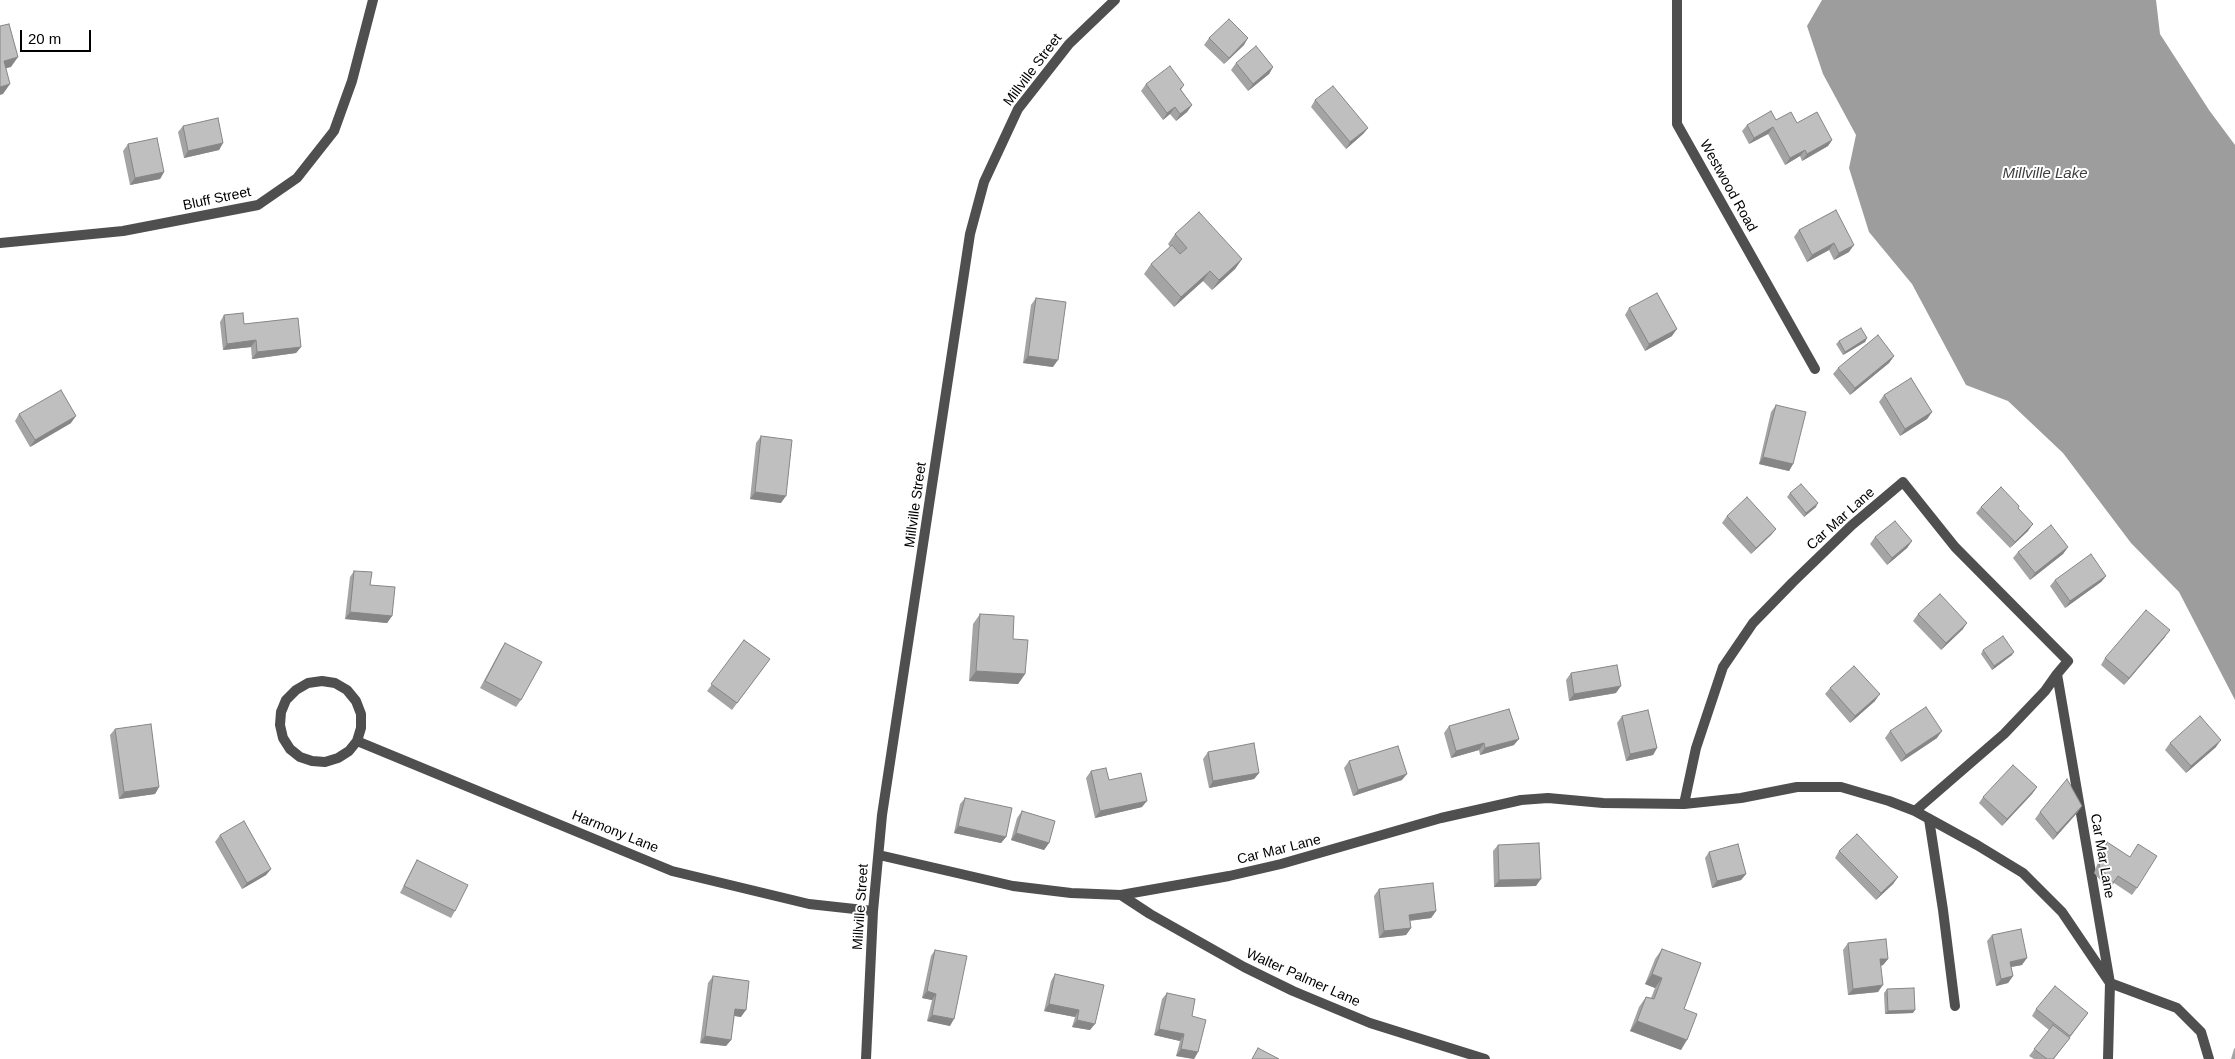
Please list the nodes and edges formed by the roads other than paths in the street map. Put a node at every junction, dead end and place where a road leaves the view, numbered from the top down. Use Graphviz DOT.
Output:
graph roads {
  1 [pos="373,0"];
  2 [pos="1115,0"];
  3 [pos="1677,0"];
  4 [pos="0,243"];
  5 [pos="1815,369"];
  6 [pos="2057,674"];
  7 [pos="357,741"];
  8 [pos="1684,804"];
  9 [pos="1915,811"];
  10 [pos="1929,819"];
  11 [pos="879,855"];
  12 [pos="1121,895"];
  13 [pos="873,911"];
  14 [pos="2110,983"];
  15 [pos="1954,1006"];
  16 [pos="866,1059"];
  17 [pos="1485,1059"];
  18 [pos="2108,1059"];
  19 [pos="2209,1059"];
  1 -- 4 [label="street, Bluff Street"];
  2 -- 11 [label="street, Millville Street"];
  3 -- 5 [label="street, Westwood Road"];
  6 -- 8 [label="street, Car Mar Lane"];
  6 -- 9 [label="street, Car Mar Lane"];
  6 -- 14 [label="street, Car Mar Lane"];
  7 -- 7 [label="street"];
  7 -- 13 [label="street, Harmony Lane"];
  8 -- 9 [label="street, Car Mar Lane"];
  8 -- 12 [label="street, Car Mar Lane"];
  9 -- 10 [label="street, Car Mar Lane"];
  10 -- 14 [label="street, Car Mar Lane"];
  10 -- 15 [label="street"];
  11 -- 12 [label="street, Car Mar Lane"];
  11 -- 13 [label="street, Millville Street"];
  12 -- 17 [label="street, Walter Palmer Lane"];
  13 -- 16 [label="street, Millville Street"];
  14 -- 18 [label="street, Car Mar Lane"];
  14 -- 19 [label="street"];
}
